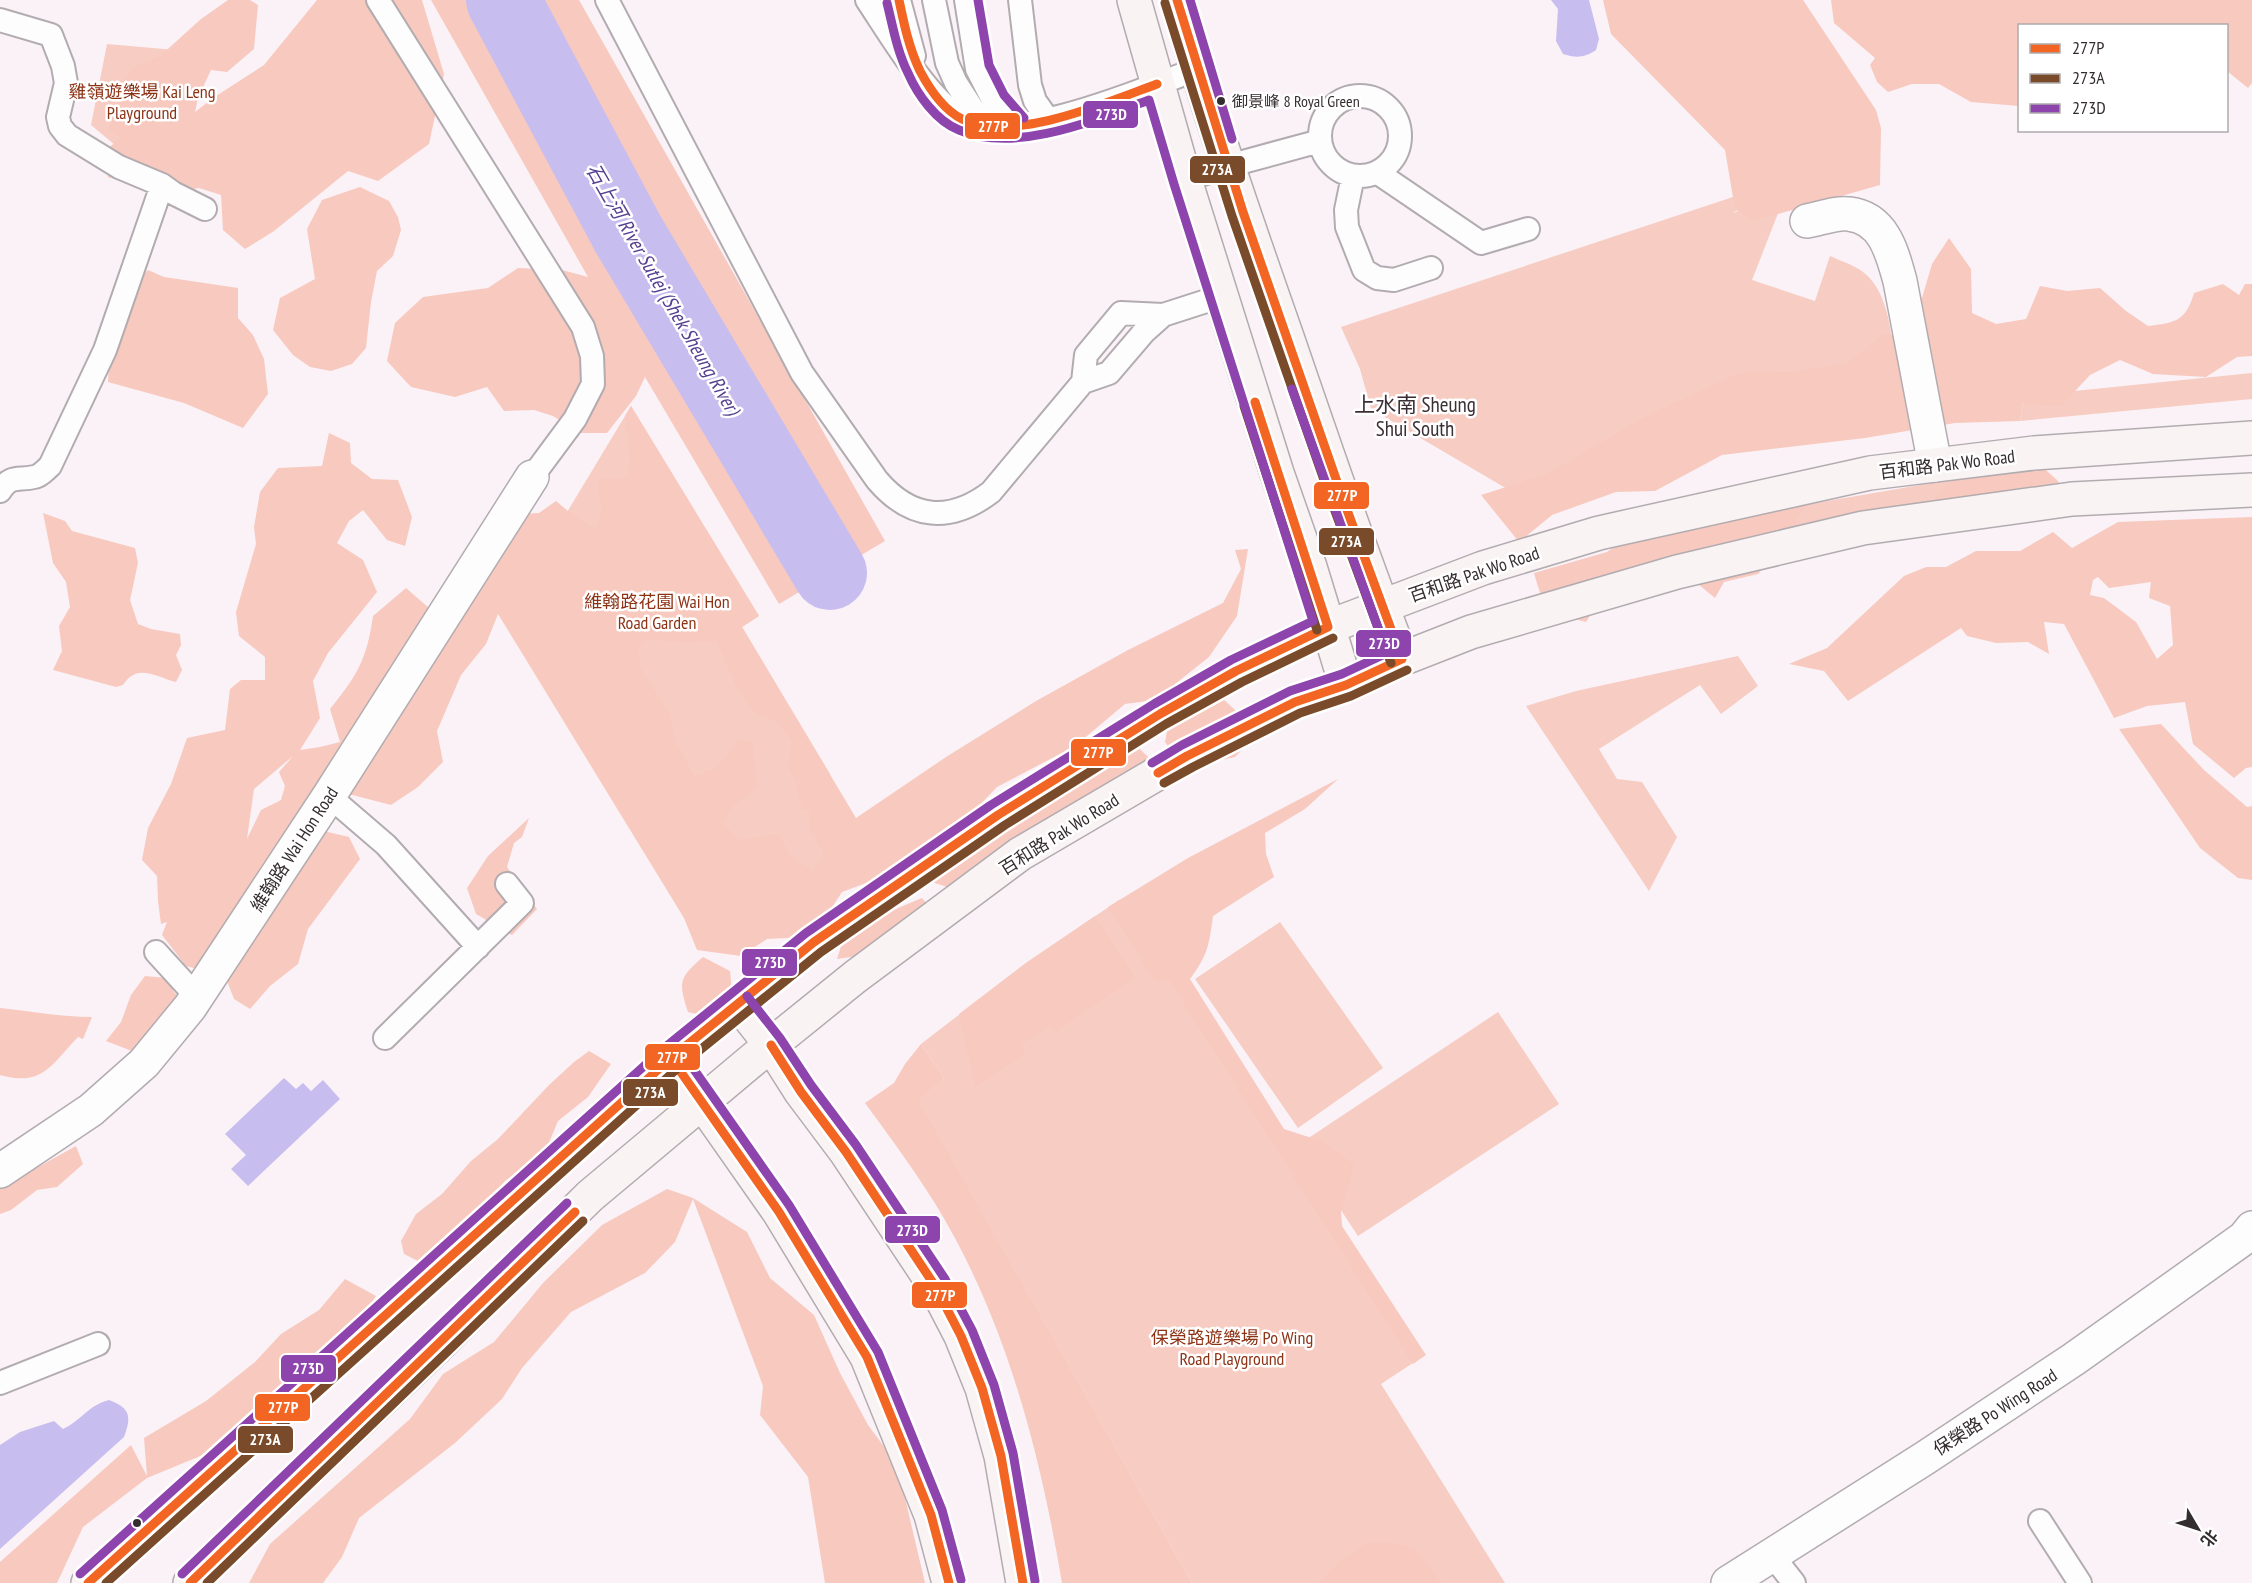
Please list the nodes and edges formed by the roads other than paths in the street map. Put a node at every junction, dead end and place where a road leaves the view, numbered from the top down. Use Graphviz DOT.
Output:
graph roads {
  1 [pos="378,0"];
  2 [pos="608,0"];
  3 [pos="867,0"];
  4 [pos="899,0"];
  5 [pos="934,0"];
  6 [pos="966,0"];
  7 [pos="1020,0"];
  8 [pos="1134,0"];
  9 [pos="1177,0"];
  10 [pos="0,20"];
  11 [pos="1197,69"];
  12 [pos="1157,84"];
  13 [pos="936,97"];
  14 [pos="1049,121"];
  15 [pos="983,125"];
  16 [pos="1015,126"];
  17 [pos="1320,141"];
  18 [pos="1228,166"];
  19 [pos="1378,173"];
  20 [pos="1353,176"];
  21 [pos="1185,180"];
  22 [pos="162,185"];
  23 [pos="204,209"];
  24 [pos="1807,221"];
  25 [pos="1528,229"];
  26 [pos="1431,268"];
  27 [pos="1222,296"];
  28 [pos="2252,438"];
  29 [pos="1935,465"];
  30 [pos="532,477"];
  31 [pos="2252,490"];
  32 [pos="0,491"];
  33 [pos="1382,607"];
  34 [pos="1328,627"];
  35 [pos="1402,658"];
  36 [pos="1346,685"];
  37 [pos="329,796"];
  38 [pos="507,884"];
  39 [pos="478,947"];
  40 [pos="156,952"];
  41 [pos="197,997"];
  42 [pos="738,1002"];
  43 [pos="385,1038"];
  44 [pos="771,1045"];
  45 [pos="671,1058"];
  46 [pos="702,1102"];
  47 [pos="0,1171"];
  48 [pos="2252,1228"];
  49 [pos="98,1344"];
  50 [pos="0,1383"];
  51 [pos="2040,1521"];
  52 [pos="1772,1555"];
  53 [pos="211,1570"];
  54 [pos="88,1583"];
  55 [pos="190,1583"];
  56 [pos="949,1583"];
  57 [pos="1023,1583"];
  58 [pos="1728,1583"];
  59 [pos="1794,1583"];
  60 [pos="2080,1583"];
  1 -- 30 [label="lane"];
  2 -- 27 [label="lane"];
  3 -- 13 [label="lane"];
  4 -- 13 [label="lane"];
  5 -- 15 [label="lane"];
  6 -- 16 [label="lane"];
  7 -- 14 [label="lane"];
  8 -- 12 [label="main road"];
  9 -- 11 [label="main road"];
  10 -- 22 [label="lane"];
  11 -- 12 [label="lane"];
  11 -- 18 [label="main road"];
  12 -- 14 [label="lane"];
  12 -- 21 [label="main road"];
  13 -- 15 [label="lane"];
  14 -- 16 [label="lane"];
  15 -- 16 [label="lane"];
  17 -- 18 [label="lane"];
  17 -- 19 [label="lane"];
  17 -- 20 [label="lane"];
  18 -- 21 [label="lane"];
  18 -- 33 [label="main road"];
  19 -- 20 [label="lane"];
  19 -- 25 [label="lane"];
  20 -- 26 [label="lane"];
  21 -- 27 [label="main road"];
  22 -- 23 [label="lane"];
  22 -- 32 [label="lane"];
  24 -- 29 [label="street"];
  27 -- 34 [label="main road"];
  28 -- 29 [label="main road, 百和路 Pak Wo Road"];
  29 -- 33 [label="main road, 百和路 Pak Wo Road"];
  30 -- 37 [label="street, 維翰路 Wai Hon Road"];
  31 -- 35 [label="main road, 百和路 Pak Wo Road"];
  33 -- 34 [label="main road, 百和路 Pak Wo Road"];
  33 -- 35 [label="main road"];
  34 -- 36 [label="main road"];
  34 -- 42 [label="main road, 百和路 Pak Wo Road"];
  35 -- 36 [label="main road, 百和路 Pak Wo Road"];
  36 -- 44 [label="main road, 百和路 Pak Wo Road"];
  37 -- 39 [label="lane"];
  37 -- 41 [label="street, 維翰路 Wai Hon Road"];
  38 -- 39 [label="lane"];
  39 -- 43 [label="lane"];
  40 -- 41 [label="lane"];
  41 -- 47 [label="street, 維翰路 Wai Hon Road"];
  42 -- 44 [label="main road"];
  42 -- 45 [label="main road, 百和路 Pak Wo Road"];
  44 -- 46 [label="main road, 百和路 Pak Wo Road"];
  44 -- 57 [label="main road"];
  45 -- 46 [label="main road"];
  45 -- 54 [label="main road, 百和路 Pak Wo Road"];
  46 -- 53 [label="main road, 百和路 Pak Wo Road"];
  46 -- 56 [label="main road"];
  48 -- 52 [label="street, 保榮路 Po Wing Road"];
  49 -- 50 [label="lane"];
  51 -- 60 [label="lane"];
  52 -- 58 [label="street, 保榮路 Po Wing Road"];
  52 -- 59 [label="lane"];
  53 -- 55 [label="main road, 百和路 Pak Wo Road"];
}
